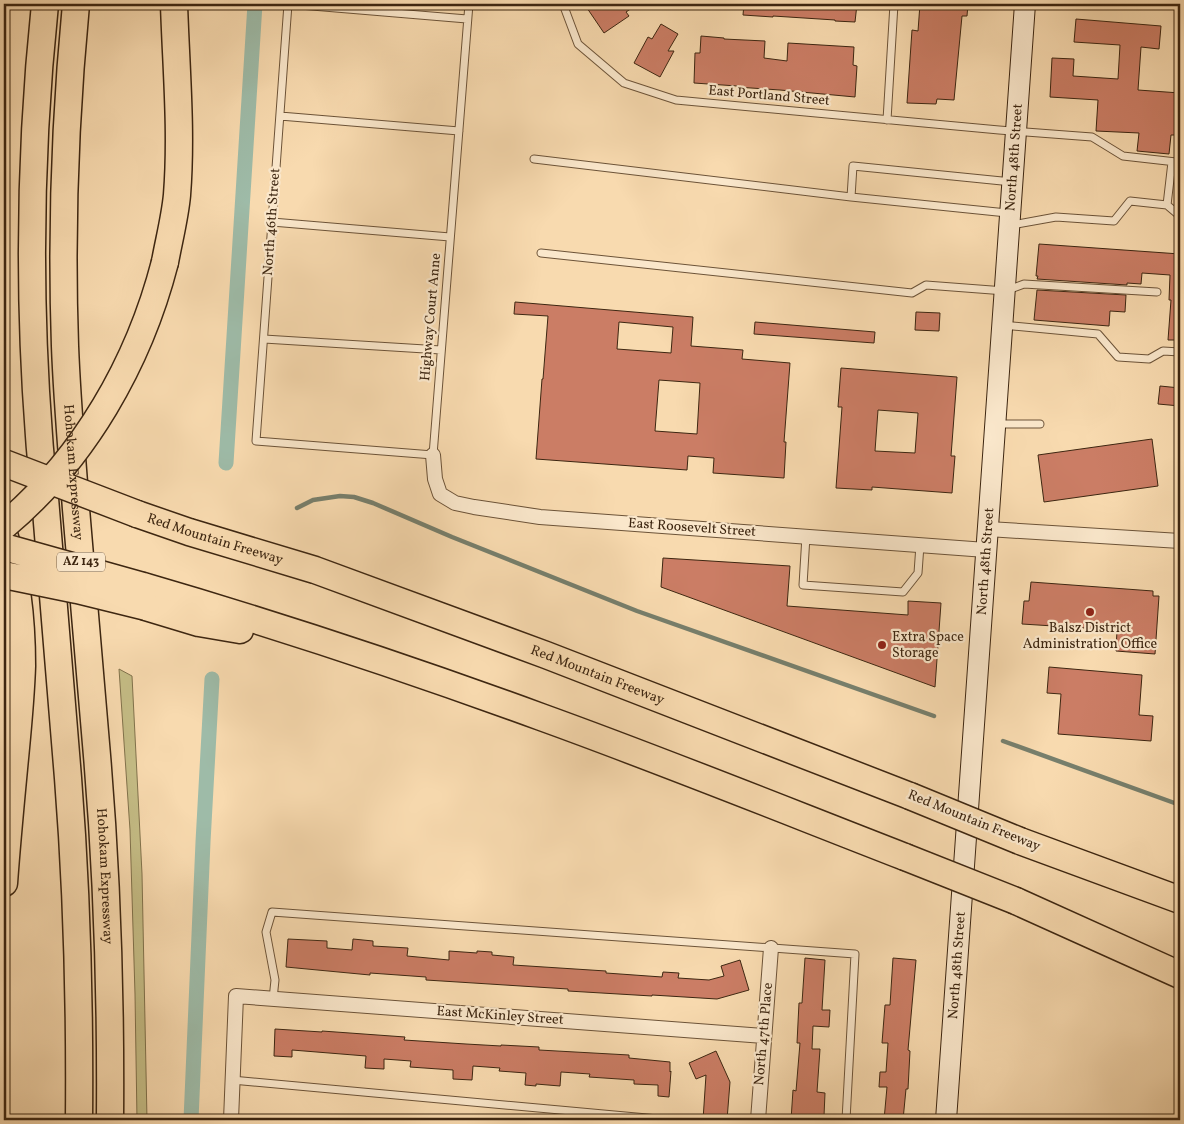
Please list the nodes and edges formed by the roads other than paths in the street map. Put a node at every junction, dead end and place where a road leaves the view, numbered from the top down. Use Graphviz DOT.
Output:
graph roads {
  1 [pos="45,4"];
  2 [pos="76,4"];
  3 [pos="174,4"];
  4 [pos="288,4"];
  5 [pos="469,4"];
  6 [pos="562,4"];
  7 [pos="894,4"];
  8 [pos="1025,4"];
  9 [pos="467,20"];
  10 [pos="280,116"];
  11 [pos="886,120"];
  12 [pos="458,131"];
  13 [pos="1016,132"];
  14 [pos="534,159"];
  15 [pos="1180,161"];
  16 [pos="1172,162"];
  17 [pos="1012,182"];
  18 [pos="851,197"];
  19 [pos="1167,205"];
  20 [pos="1180,216"];
  21 [pos="1010,219"];
  22 [pos="272,222"];
  23 [pos="450,237"];
  24 [pos="541,253"];
  25 [pos="1005,291"];
  26 [pos="1157,292"];
  27 [pos="1002,325"];
  28 [pos="264,339"];
  29 [pos="441,350"];
  30 [pos="1180,352"];
  31 [pos="996,424"];
  32 [pos="1040,424"];
  33 [pos="433,455"];
  34 [pos="4,462"];
  35 [pos="4,477"];
  36 [pos="138,514"];
  37 [pos="4,526"];
  38 [pos="988,530"];
  39 [pos="4,534"];
  40 [pos="806,536"];
  41 [pos="1180,542"];
  42 [pos="920,545"];
  43 [pos="4,547"];
  44 [pos="986,550"];
  45 [pos="4,575"];
  46 [pos="145,597"];
  47 [pos="4,883"];
  48 [pos="1016,900"];
  49 [pos="1180,900"];
  50 [pos="771,948"];
  51 [pos="1180,963"];
  52 [pos="1180,975"];
  53 [pos="273,999"];
  54 [pos="764,1036"];
  55 [pos="232,1080"];
  56 [pos="79,1120"];
  57 [pos="110,1120"];
  58 [pos="231,1120"];
  59 [pos="669,1120"];
  60 [pos="758,1120"];
  61 [pos="846,1120"];
  62 [pos="946,1120"];
  1 -- 56 [label="highway, AZ 143"];
  2 -- 57 [label="highway, Hohokam Expressway / AZ 143"];
  3 -- 37 [label="highway, bridge"];
  4 -- 9 [label="lane"];
  4 -- 10 [label="lane, North 46th Street"];
  5 -- 9 [label="lane, Highway Court Anne"];
  6 -- 11 [label="lane, East Portland Street"];
  7 -- 11 [label="lane"];
  8 -- 13 [label="street, North 48th Street"];
  9 -- 12 [label="lane, Highway Court Anne"];
  10 -- 12 [label="lane"];
  10 -- 22 [label="lane, North 46th Street"];
  11 -- 13 [label="lane, East Portland Street"];
  12 -- 23 [label="lane, Highway Court Anne"];
  13 -- 16 [label="lane, East Portland Street"];
  13 -- 17 [label="street, North 48th Street"];
  14 -- 18 [label="lane"];
  15 -- 16 [label="lane, East Portland Street"];
  16 -- 19 [label="lane"];
  17 -- 18 [label="lane"];
  17 -- 21 [label="street, North 48th Street"];
  18 -- 21 [label="lane"];
  19 -- 20 [label="lane"];
  19 -- 21 [label="lane"];
  21 -- 25 [label="street, North 48th Street"];
  22 -- 23 [label="lane"];
  22 -- 28 [label="lane, North 46th Street"];
  23 -- 29 [label="lane, Highway Court Anne"];
  24 -- 25 [label="lane"];
  25 -- 26 [label="lane"];
  25 -- 27 [label="street, North 48th Street"];
  27 -- 30 [label="lane"];
  27 -- 31 [label="street, North 48th Street"];
  28 -- 29 [label="lane"];
  28 -- 33 [label="lane, North 46th Street"];
  29 -- 33 [label="lane, Highway Court Anne"];
  31 -- 32 [label="lane"];
  31 -- 38 [label="street, North 48th Street"];
  33 -- 40 [label="street, East Roosevelt Street"];
  34 -- 36 [label="highway, bridge"];
  35 -- 36 [label="highway, Red Mountain Freeway, bridge"];
  36 -- 49 [label="highway, Red Mountain Freeway, bridge"];
  38 -- 41 [label="street"];
  38 -- 44 [label="street, North 48th Street"];
  39 -- 47 [label="highway"];
  40 -- 42 [label="street, East Roosevelt Street"];
  40 -- 42 [label="lane"];
  42 -- 44 [label="street, East Roosevelt Street"];
  43 -- 46 [label="highway, bridge"];
  44 -- 62 [label="street, North 48th Street"];
  45 -- 46 [label="highway, bridge"];
  46 -- 48 [label="highway, bridge"];
  48 -- 51 [label="highway"];
  48 -- 52 [label="highway"];
  50 -- 53 [label="lane"];
  50 -- 54 [label="street, North 47th Place"];
  50 -- 61 [label="lane"];
  53 -- 54 [label="street, East McKinley Street"];
  53 -- 55 [label="street, East McKinley Street"];
  54 -- 60 [label="street, North 47th Place"];
  55 -- 58 [label="street"];
  55 -- 59 [label="lane"];
}
